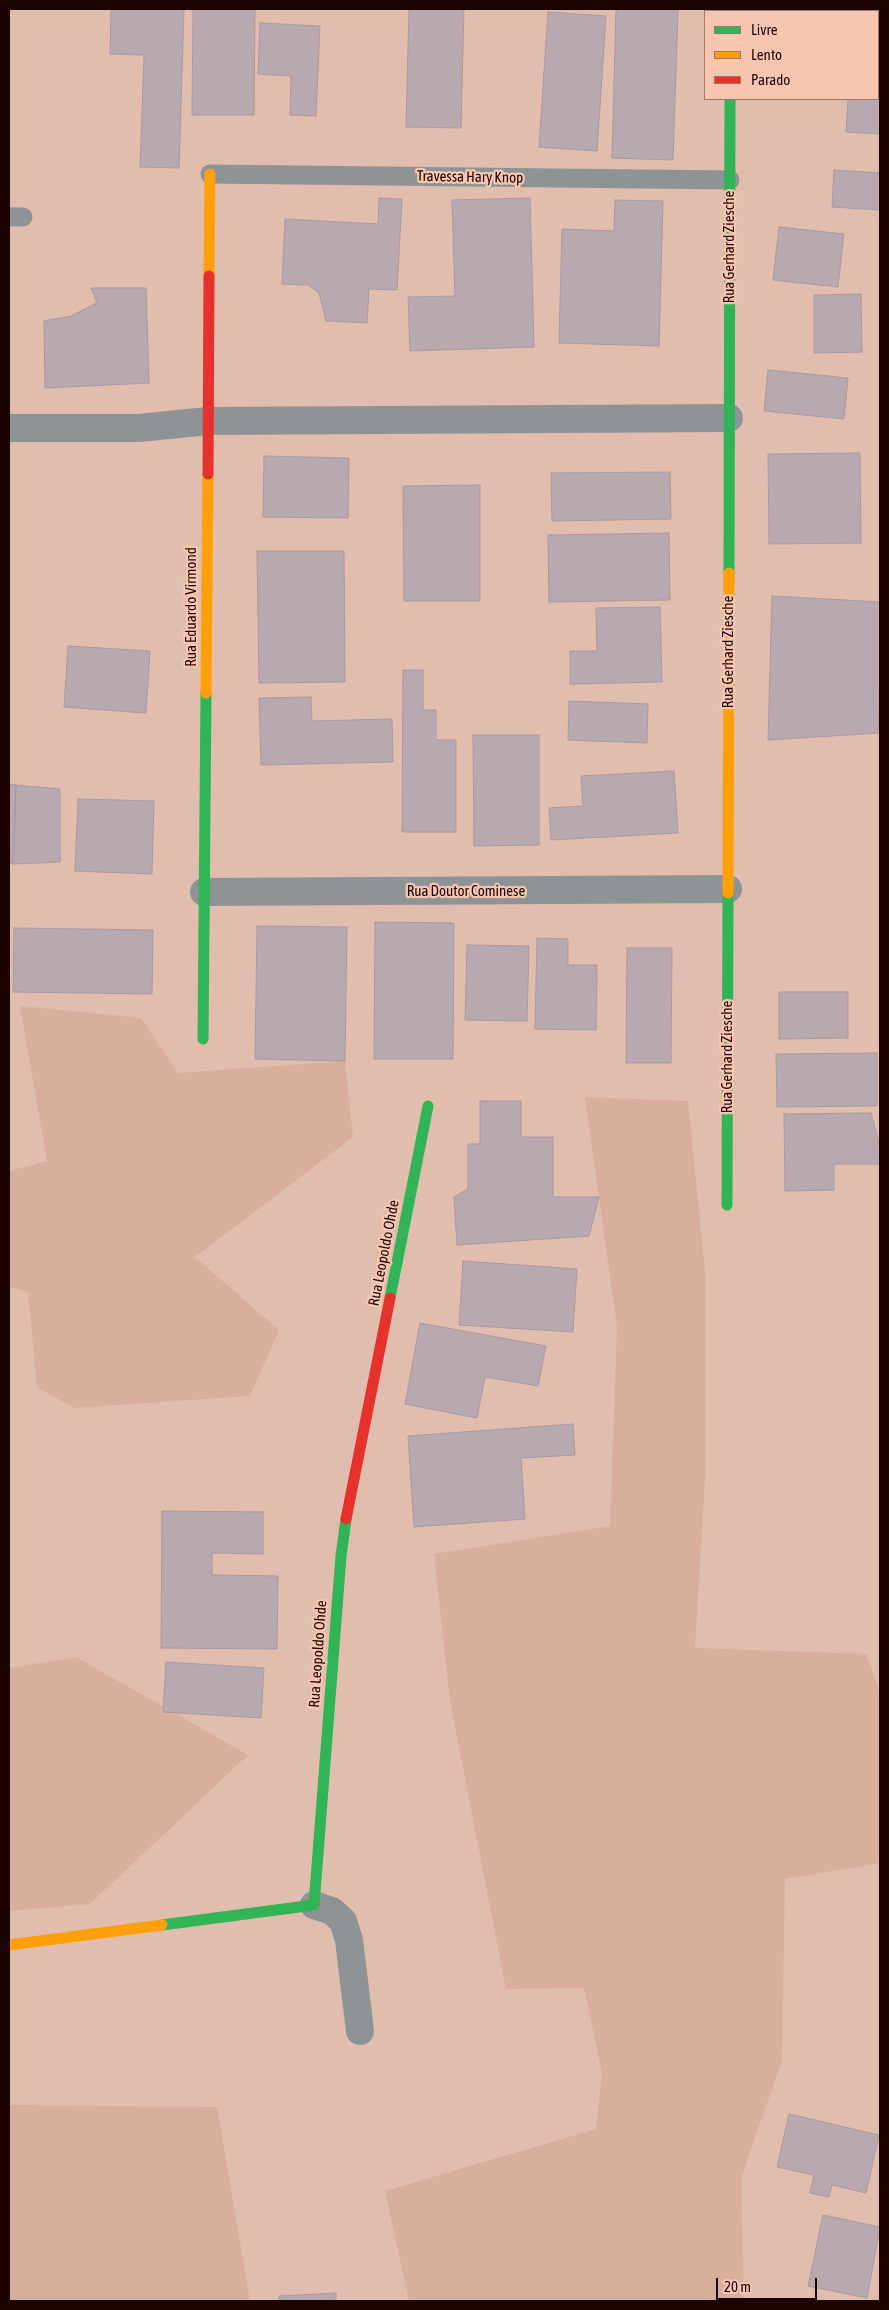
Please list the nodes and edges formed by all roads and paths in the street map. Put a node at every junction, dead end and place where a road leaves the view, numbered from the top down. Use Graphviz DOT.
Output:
graph roads {
  1 [pos="730,100"];
  2 [pos="210,174"];
  3 [pos="730,180"];
  4 [pos="729,418"];
  5 [pos="208,421"];
  6 [pos="9,428"];
  7 [pos="728,889"];
  8 [pos="204,892"];
  9 [pos="203,1039"];
  10 [pos="428,1106"];
  11 [pos="727,1205"];
  12 [pos="314,1904"];
  13 [pos="9,1945"];
  14 [pos="360,2031"];
  1 -- 3 [label="street, Rua Gerhard Ziesche"];
  2 -- 3 [label="lane, Travessa Hary Knop"];
  2 -- 5 [label="street, Rua Eduardo Virmond"];
  3 -- 4 [label="street, Rua Gerhard Ziesche"];
  4 -- 5 [label="street"];
  4 -- 7 [label="street, Rua Gerhard Ziesche"];
  5 -- 6 [label="street"];
  5 -- 8 [label="street, Rua Eduardo Virmond"];
  7 -- 8 [label="street, Rua Doutor Cominese"];
  7 -- 11 [label="street, Rua Gerhard Ziesche"];
  8 -- 9 [label="street, Rua Eduardo Virmond"];
  10 -- 12 [label="street, Rua Leopoldo Ohde"];
  12 -- 13 [label="street"];
  12 -- 14 [label="street"];
}
